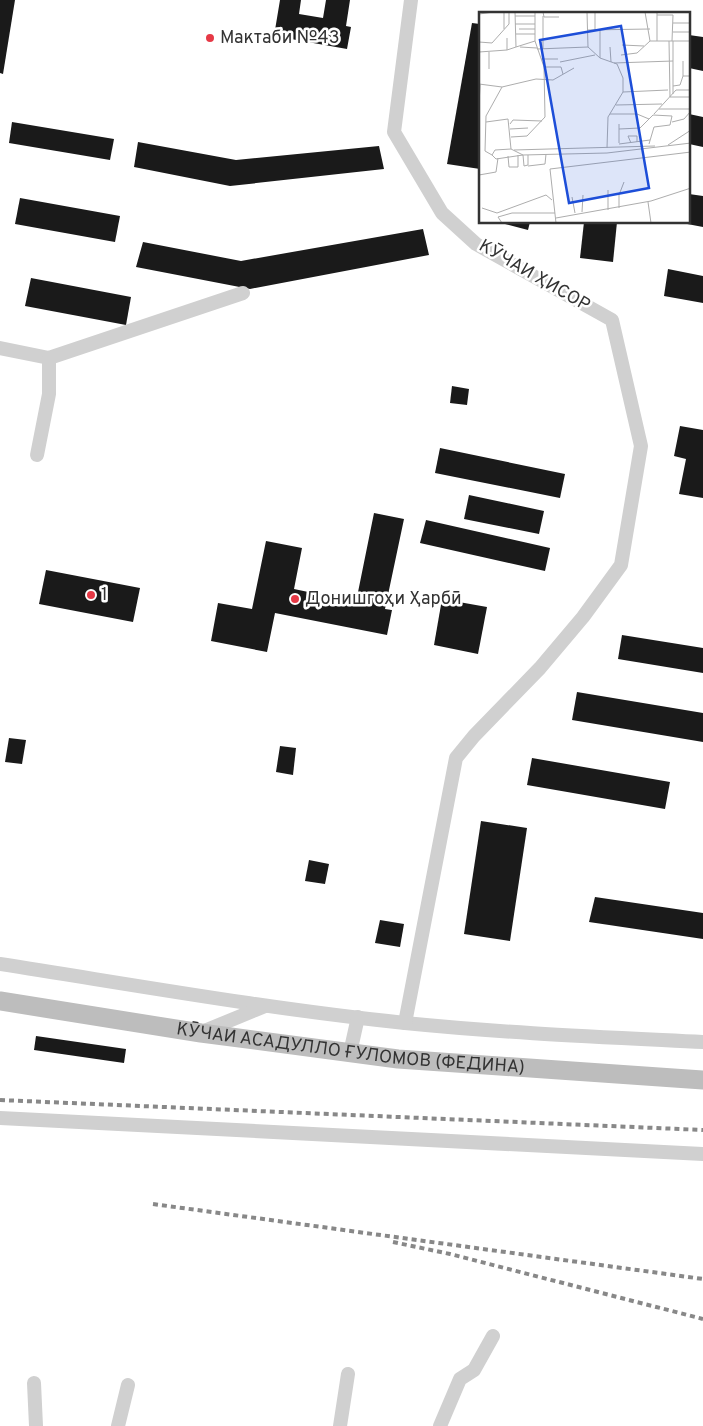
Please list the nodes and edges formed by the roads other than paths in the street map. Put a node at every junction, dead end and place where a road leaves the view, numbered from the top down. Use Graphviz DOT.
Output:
graph roads {
  1 [pos="411,0"];
  2 [pos="243,293"];
  3 [pos="0,348"];
  4 [pos="49,358"];
  5 [pos="37,455"];
  6 [pos="621,565"];
  7 [pos="0,964"];
  8 [pos="0,1001"];
  9 [pos="266,1006"];
  10 [pos="358,1017"];
  11 [pos="405,1023"];
  12 [pos="201,1033"];
  13 [pos="703,1042"];
  14 [pos="350,1053"];
  15 [pos="703,1080"];
  16 [pos="0,1118"];
  17 [pos="703,1154"];
  18 [pos="494,1336"];
  19 [pos="348,1374"];
  20 [pos="34,1382"];
  21 [pos="128,1385"];
  22 [pos="36,1426"];
  23 [pos="118,1426"];
  24 [pos="340,1426"];
  25 [pos="440,1426"];
  1 -- 6 [label="street, КӮЧАИ ҲИСОР"];
  2 -- 4 [label="street"];
  3 -- 4 [label="street"];
  4 -- 5 [label="street"];
  6 -- 11 [label="street, КӮЧАИ АСАДУЛЛО ҒУЛОМОВ (ФЕДИНА)"];
  7 -- 9 [label="street"];
  8 -- 12 [label="street, КӮЧАИ АСАДУЛЛО ҒУЛОМОВ (ФЕДИНА)"];
  9 -- 10 [label="street"];
  9 -- 12 [label="street"];
  10 -- 11 [label="street"];
  10 -- 14 [label="street"];
  11 -- 13 [label="street"];
  12 -- 14 [label="street, КӮЧАИ АСАДУЛЛО ҒУЛОМОВ (ФЕДИНА)"];
  14 -- 15 [label="street, КӮЧАИ АСАДУЛЛО ҒУЛОМОВ (ФЕДИНА)"];
  16 -- 17 [label="street"];
  18 -- 25 [label="street"];
  19 -- 24 [label="street"];
  20 -- 22 [label="street"];
  21 -- 23 [label="street"];
}
